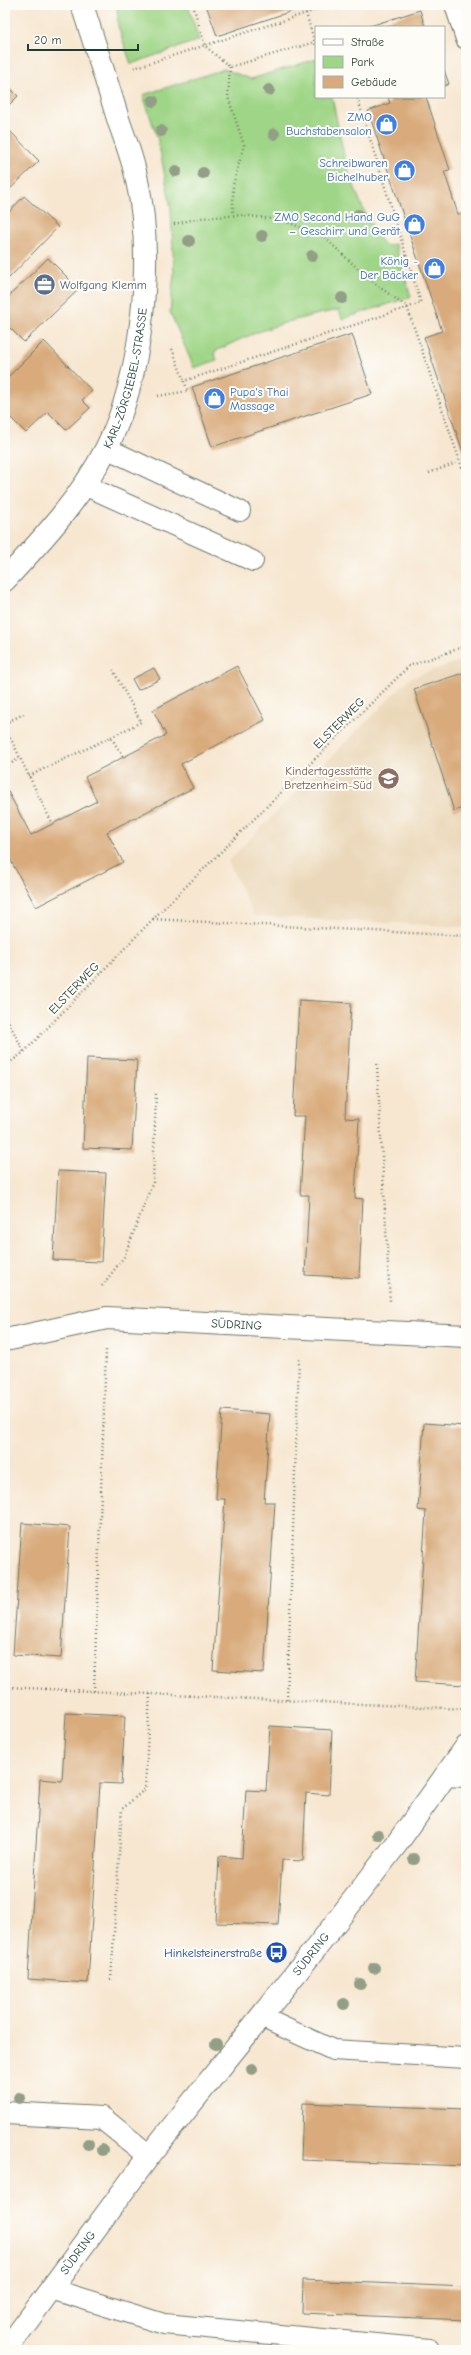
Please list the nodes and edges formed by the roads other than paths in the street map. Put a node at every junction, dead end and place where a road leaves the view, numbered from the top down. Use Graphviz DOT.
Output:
graph roads {
  1 [pos="82,5"];
  2 [pos="455,5"];
  3 [pos="466,39"];
  4 [pos="106,448"];
  5 [pos="84,485"];
  6 [pos="240,511"];
  7 [pos="253,561"];
  8 [pos="5,580"];
  9 [pos="466,1336"];
  10 [pos="10,1339"];
  11 [pos="466,1747"];
  12 [pos="444,1776"];
  13 [pos="466,1777"];
  14 [pos="261,2017"];
  15 [pos="466,2058"];
  16 [pos="5,2113"];
  17 [pos="149,2156"];
  18 [pos="51,2289"];
  19 [pos="429,2349"];
  20 [pos="6,2350"];
  1 -- 4 [label="street, KARL-ZÖRGIEBEL-STRASSE"];
  2 -- 3 [label="lane"];
  4 -- 5 [label="street, KARL-ZÖRGIEBEL-STRASSE"];
  4 -- 6 [label="lane"];
  5 -- 7 [label="lane"];
  5 -- 8 [label="street, KARL-ZÖRGIEBEL-STRASSE"];
  9 -- 10 [label="street, SÜDRING"];
  11 -- 12 [label="street, SÜDRING"];
  12 -- 13 [label="lane"];
  12 -- 14 [label="street, SÜDRING"];
  14 -- 15 [label="lane"];
  14 -- 17 [label="street, SÜDRING"];
  16 -- 17 [label="street"];
  17 -- 18 [label="street, SÜDRING"];
  18 -- 19 [label="lane"];
  18 -- 20 [label="street, SÜDRING"];
}
